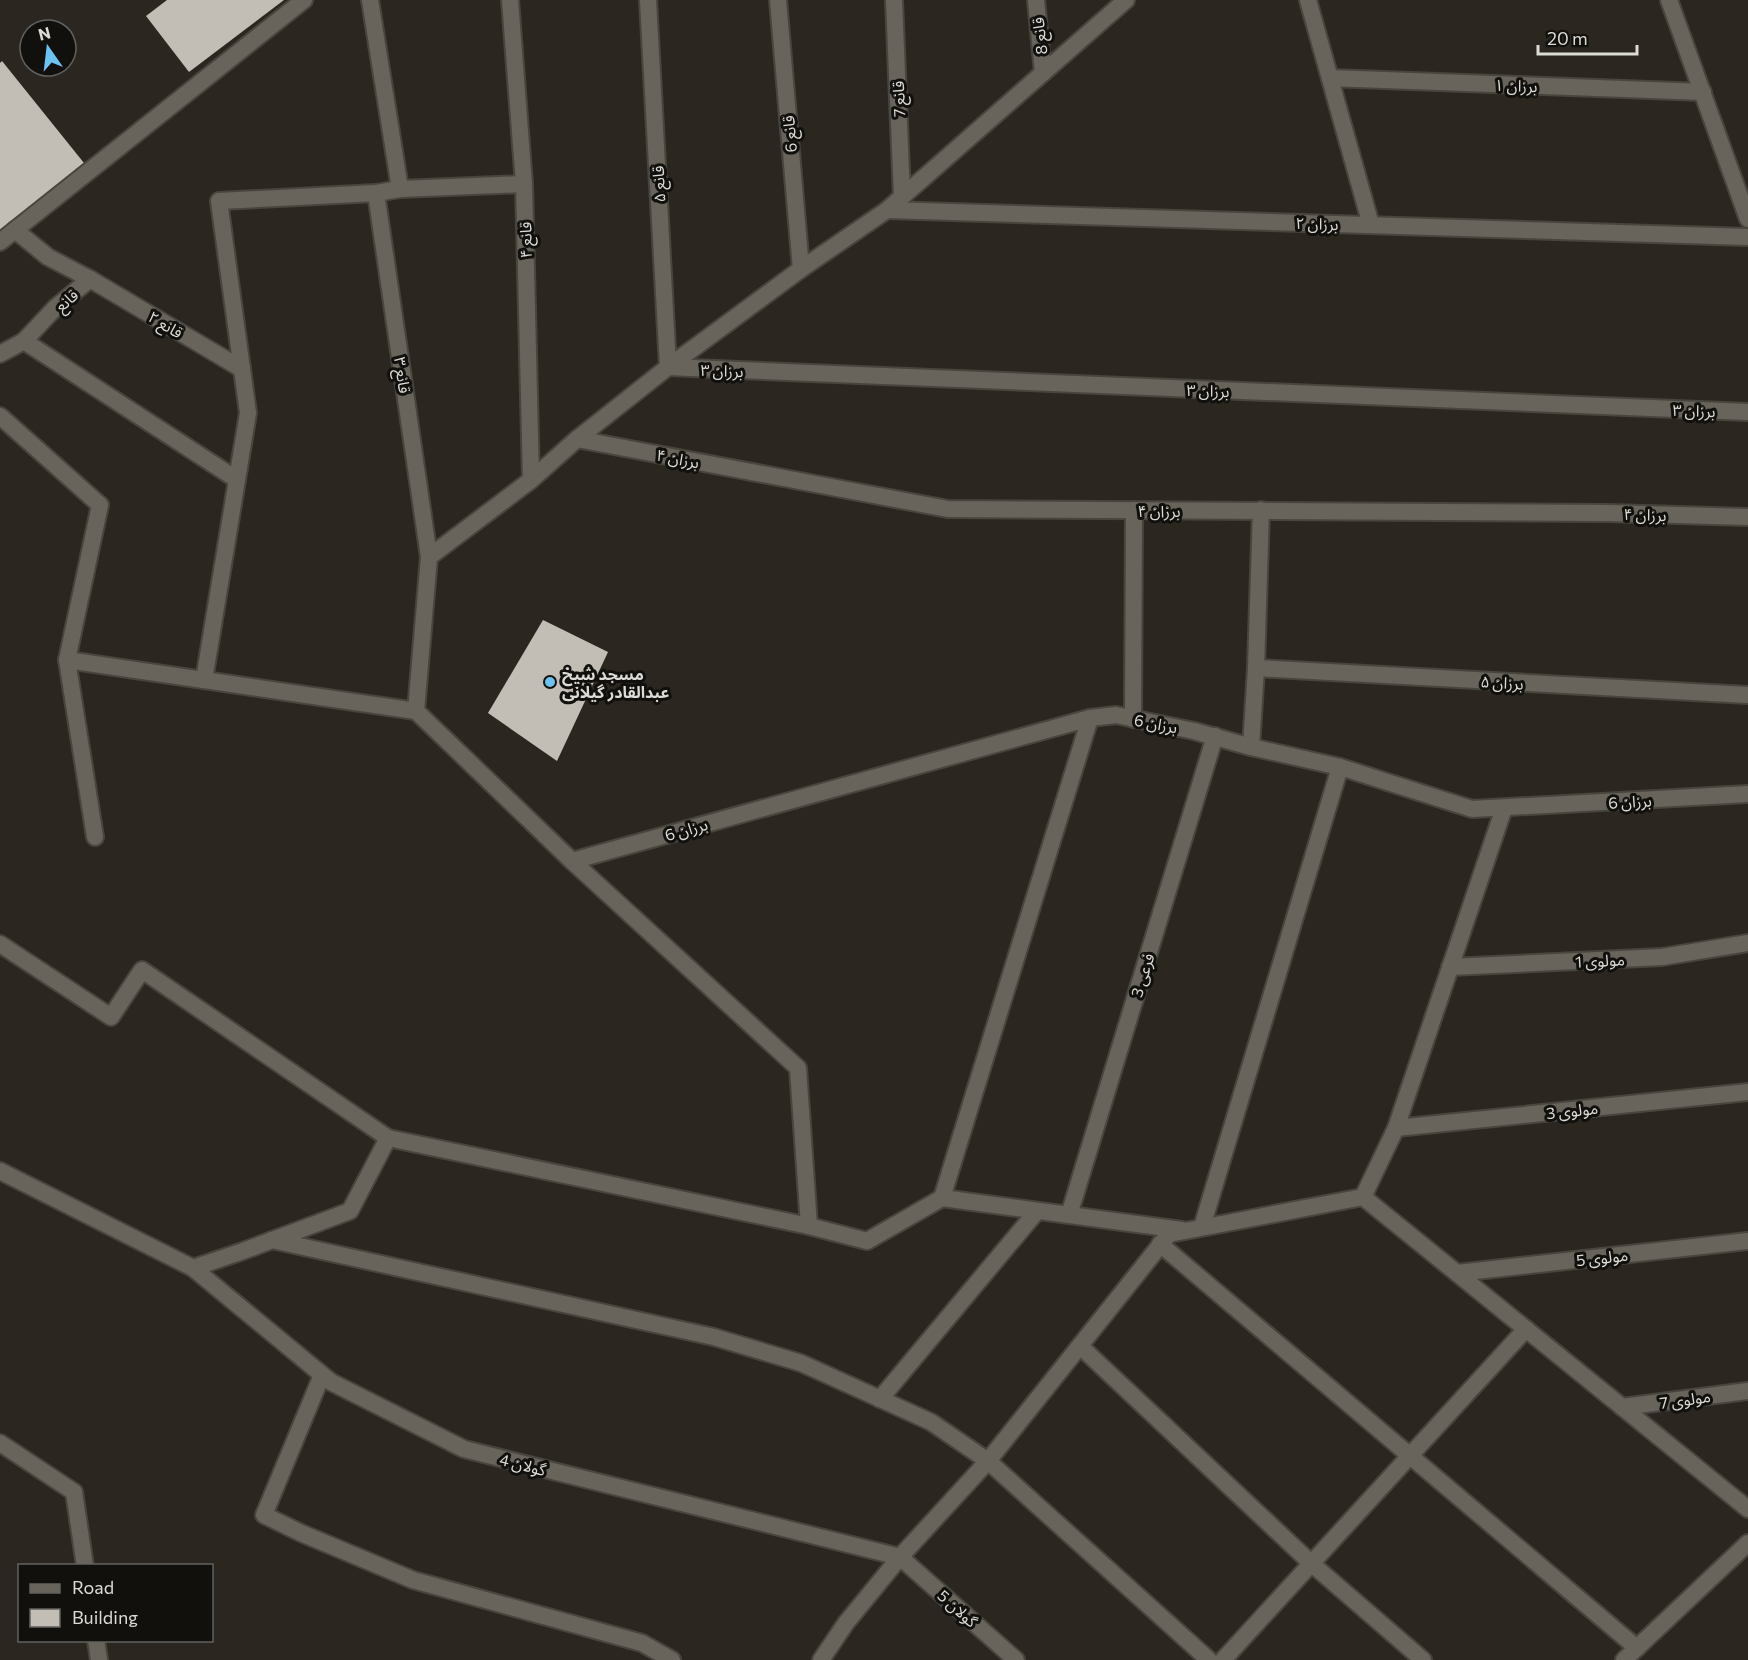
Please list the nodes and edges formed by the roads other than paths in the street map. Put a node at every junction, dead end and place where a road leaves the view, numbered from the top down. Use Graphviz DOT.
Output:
graph roads {
  1 [pos="304,0"];
  2 [pos="370,0"];
  3 [pos="510,0"];
  4 [pos="648,0"];
  5 [pos="778,0"];
  6 [pos="894,0"];
  7 [pos="1036,0"];
  8 [pos="1126,0"];
  9 [pos="1308,0"];
  10 [pos="1669,0"];
  11 [pos="1043,73"];
  12 [pos="1330,78"];
  13 [pos="1703,92"];
  14 [pos="524,184"];
  15 [pos="400,189"];
  16 [pos="376,193"];
  17 [pos="902,197"];
  18 [pos="887,210"];
  19 [pos="1748,219"];
  20 [pos="1371,225"];
  21 [pos="15,230"];
  22 [pos="1748,237"];
  23 [pos="0,242"];
  24 [pos="801,269"];
  25 [pos="90,279"];
  26 [pos="24,341"];
  27 [pos="0,354"];
  28 [pos="668,367"];
  29 [pos="242,369"];
  30 [pos="1748,412"];
  31 [pos="0,416"];
  32 [pos="577,439"];
  33 [pos="236,480"];
  34 [pos="531,480"];
  35 [pos="1134,510"];
  36 [pos="1261,510"];
  37 [pos="1748,517"];
  38 [pos="429,557"];
  39 [pos="66,660"];
  40 [pos="1256,668"];
  41 [pos="204,680"];
  42 [pos="1748,695"];
  43 [pos="416,711"];
  44 [pos="1090,718"];
  45 [pos="1133,719"];
  46 [pos="1215,736"];
  47 [pos="1251,747"];
  48 [pos="1340,767"];
  49 [pos="1748,794"];
  50 [pos="1504,808"];
  51 [pos="94,837"];
  52 [pos="572,861"];
  53 [pos="0,944"];
  54 [pos="1748,944"];
  55 [pos="1450,968"];
  56 [pos="1748,1092"];
  57 [pos="1396,1128"];
  58 [pos="388,1138"];
  59 [pos="0,1171"];
  60 [pos="1363,1197"];
  61 [pos="942,1198"];
  62 [pos="1037,1211"];
  63 [pos="1069,1215"];
  64 [pos="809,1226"];
  65 [pos="1194,1229"];
  66 [pos="272,1240"];
  67 [pos="1748,1241"];
  68 [pos="1160,1244"];
  69 [pos="193,1268"];
  70 [pos="1457,1273"];
  71 [pos="1526,1329"];
  72 [pos="1080,1346"];
  73 [pos="322,1375"];
  74 [pos="1748,1390"];
  75 [pos="880,1399"];
  76 [pos="1622,1407"];
  77 [pos="0,1443"];
  78 [pos="1410,1456"];
  79 [pos="988,1461"];
  80 [pos="1748,1509"];
  81 [pos="1748,1543"];
  82 [pos="900,1557"];
  83 [pos="1312,1563"];
  84 [pos="85,1564"];
  85 [pos="96,1642"];
  86 [pos="1637,1648"];
  87 [pos="99,1660"];
  88 [pos="672,1660"];
  89 [pos="821,1660"];
  90 [pos="1016,1660"];
  91 [pos="1209,1660"];
  92 [pos="1224,1660"];
  93 [pos="1423,1660"];
  94 [pos="1624,1660"];
  1 -- 21 [label="street"];
  2 -- 15 [label="street"];
  3 -- 14 [label="street, قانع ۴"];
  4 -- 28 [label="street, قانع ۵"];
  5 -- 24 [label="street, قانع 6"];
  6 -- 17 [label="street, قانع 7"];
  7 -- 11 [label="street, قانع 8"];
  8 -- 11 [label="street"];
  9 -- 12 [label="street"];
  10 -- 13 [label="street"];
  11 -- 17 [label="street"];
  12 -- 13 [label="street, برزان ۱"];
  12 -- 20 [label="street"];
  13 -- 19 [label="street"];
  14 -- 15 [label="street"];
  14 -- 34 [label="street, قانع ۴"];
  15 -- 16 [label="street"];
  16 -- 29 [label="street"];
  16 -- 38 [label="street, قانع ۳"];
  17 -- 18 [label="street"];
  18 -- 20 [label="street, برزان ۲"];
  18 -- 24 [label="street"];
  20 -- 22 [label="street, برزان ۲"];
  21 -- 23 [label="street"];
  21 -- 25 [label="street, قانع"];
  24 -- 28 [label="street"];
  25 -- 26 [label="street, قانع"];
  25 -- 29 [label="street, قانع ۲"];
  26 -- 27 [label="street, قانع"];
  26 -- 33 [label="street"];
  28 -- 30 [label="street, برزان ۳"];
  28 -- 32 [label="street"];
  29 -- 33 [label="street"];
  31 -- 39 [label="street"];
  32 -- 34 [label="street"];
  32 -- 35 [label="street, برزان ۴"];
  33 -- 41 [label="street"];
  34 -- 38 [label="street"];
  35 -- 36 [label="street, برزان ۴"];
  35 -- 45 [label="street"];
  36 -- 37 [label="street, برزان ۴"];
  36 -- 40 [label="street"];
  38 -- 43 [label="street, قانع ۳"];
  39 -- 41 [label="street"];
  39 -- 51 [label="street"];
  40 -- 42 [label="street, برزان ۵"];
  40 -- 47 [label="street"];
  41 -- 43 [label="street"];
  43 -- 52 [label="street"];
  44 -- 45 [label="street, برزان 6"];
  44 -- 52 [label="street, برزان 6"];
  44 -- 61 [label="street"];
  45 -- 46 [label="street, برزان 6"];
  46 -- 47 [label="street, برزان 6"];
  46 -- 63 [label="street, فرعی 3"];
  47 -- 48 [label="street, برزان 6"];
  48 -- 50 [label="street, برزان 6"];
  48 -- 65 [label="street"];
  49 -- 50 [label="street, برزان 6"];
  50 -- 55 [label="street"];
  52 -- 64 [label="street"];
  53 -- 58 [label="street"];
  54 -- 55 [label="street, مولوی 1"];
  55 -- 57 [label="street"];
  56 -- 57 [label="street, مولوی 3"];
  57 -- 60 [label="street"];
  58 -- 64 [label="street"];
  58 -- 66 [label="street"];
  59 -- 69 [label="street, گولان 4"];
  60 -- 65 [label="street"];
  60 -- 70 [label="street"];
  61 -- 62 [label="street"];
  61 -- 64 [label="street"];
  62 -- 63 [label="street"];
  62 -- 75 [label="street"];
  63 -- 65 [label="street"];
  65 -- 68 [label="street"];
  66 -- 69 [label="street"];
  66 -- 75 [label="street"];
  67 -- 70 [label="street, مولوی 5"];
  68 -- 72 [label="street"];
  68 -- 78 [label="street"];
  69 -- 73 [label="street, گولان 4"];
  70 -- 71 [label="street"];
  71 -- 76 [label="street"];
  71 -- 78 [label="street"];
  72 -- 79 [label="street"];
  72 -- 83 [label="street"];
  73 -- 82 [label="street, گولان 4"];
  73 -- 88 [label="street"];
  74 -- 76 [label="street, مولوی 7"];
  75 -- 79 [label="street"];
  76 -- 80 [label="street"];
  77 -- 84 [label="street"];
  78 -- 83 [label="street"];
  78 -- 86 [label="street"];
  79 -- 82 [label="street"];
  79 -- 91 [label="street"];
  81 -- 86 [label="street"];
  82 -- 89 [label="street"];
  82 -- 90 [label="street, گولان 5"];
  83 -- 92 [label="street"];
  83 -- 93 [label="street"];
  85 -- 87 [label="street"];
  86 -- 94 [label="street"];
}
